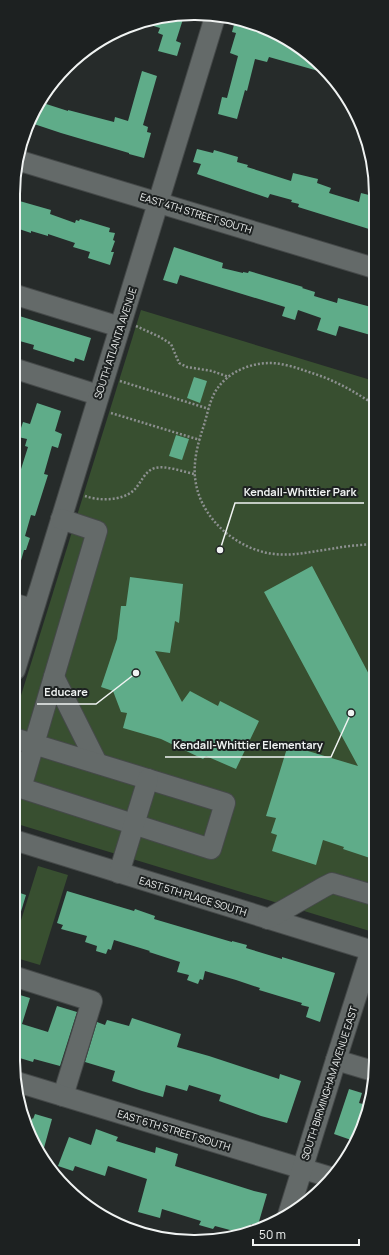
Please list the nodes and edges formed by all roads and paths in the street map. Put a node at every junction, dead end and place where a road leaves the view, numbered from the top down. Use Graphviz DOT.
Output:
graph roads {
  1 [pos="214,21"];
  2 [pos="23,162"];
  3 [pos="158,202"];
  4 [pos="369,266"];
  5 [pos="20,296"];
  6 [pos="127,326"];
  7 [pos="20,371"];
  8 [pos="229,377"];
  9 [pos="116,380"];
  10 [pos="369,401"];
  11 [pos="102,403"];
  12 [pos="209,408"];
  13 [pos="200,440"];
  14 [pos="195,474"];
  15 [pos="81,495"];
  16 [pos="61,519"];
  17 [pos="369,545"];
  18 [pos="20,605"];
  19 [pos="34,609"];
  20 [pos="20,652"];
  21 [pos="54,678"];
  22 [pos="20,740"];
  23 [pos="34,744"];
  24 [pos="97,763"];
  25 [pos="148,779"];
  26 [pos="134,824"];
  27 [pos="20,842"];
  28 [pos="119,873"];
  29 [pos="369,894"];
  30 [pos="268,919"];
  31 [pos="369,950"];
  32 [pos="369,960"];
  33 [pos="20,978"];
  34 [pos="336,1060"];
  35 [pos="369,1070"];
  36 [pos="21,1083"];
  37 [pos="62,1096"];
  38 [pos="302,1169"];
  39 [pos="326,1176"];
  40 [pos="291,1206"];
  1 -- 3 [label="street, SOUTH ATLANTA AVENUE"];
  2 -- 3 [label="street, EAST 4TH STREET SOUTH"];
  3 -- 4 [label="street, EAST 4TH STREET SOUTH"];
  3 -- 6 [label="street, SOUTH ATLANTA AVENUE"];
  5 -- 6 [label="street"];
  6 -- 8 [label="path"];
  6 -- 11 [label="street, SOUTH ATLANTA AVENUE"];
  7 -- 11 [label="street"];
  8 -- 10 [label="path"];
  8 -- 12 [label="path"];
  9 -- 12 [label="path"];
  11 -- 13 [label="path"];
  11 -- 16 [label="street, SOUTH ATLANTA AVENUE"];
  12 -- 13 [label="path"];
  13 -- 14 [label="path"];
  14 -- 15 [label="path"];
  14 -- 17 [label="path"];
  16 -- 19 [label="street, SOUTH ATLANTA AVENUE"];
  16 -- 21 [label="street"];
  18 -- 19 [label="street"];
  19 -- 20 [label="street, SOUTH ATLANTA AVENUE"];
  21 -- 23 [label="street"];
  21 -- 24 [label="street"];
  22 -- 23 [label="street"];
  23 -- 24 [label="street"];
  23 -- 26 [label="street"];
  24 -- 25 [label="street"];
  25 -- 26 [label="street"];
  25 -- 26 [label="street"];
  26 -- 28 [label="street"];
  27 -- 28 [label="street, EAST 5TH PLACE SOUTH"];
  28 -- 30 [label="street, EAST 5TH PLACE SOUTH"];
  29 -- 30 [label="street"];
  30 -- 31 [label="street, EAST 5TH PLACE SOUTH"];
  32 -- 34 [label="street, SOUTH BIRMINGHAM AVENUE EAST"];
  33 -- 37 [label="street"];
  34 -- 35 [label="street"];
  34 -- 38 [label="street, SOUTH BIRMINGHAM AVENUE EAST"];
  36 -- 37 [label="street, EAST 6TH STREET SOUTH"];
  37 -- 38 [label="street, EAST 6TH STREET SOUTH"];
  38 -- 39 [label="street, EAST 6TH STREET SOUTH"];
  38 -- 40 [label="street, SOUTH BIRMINGHAM AVENUE EAST"];
}
